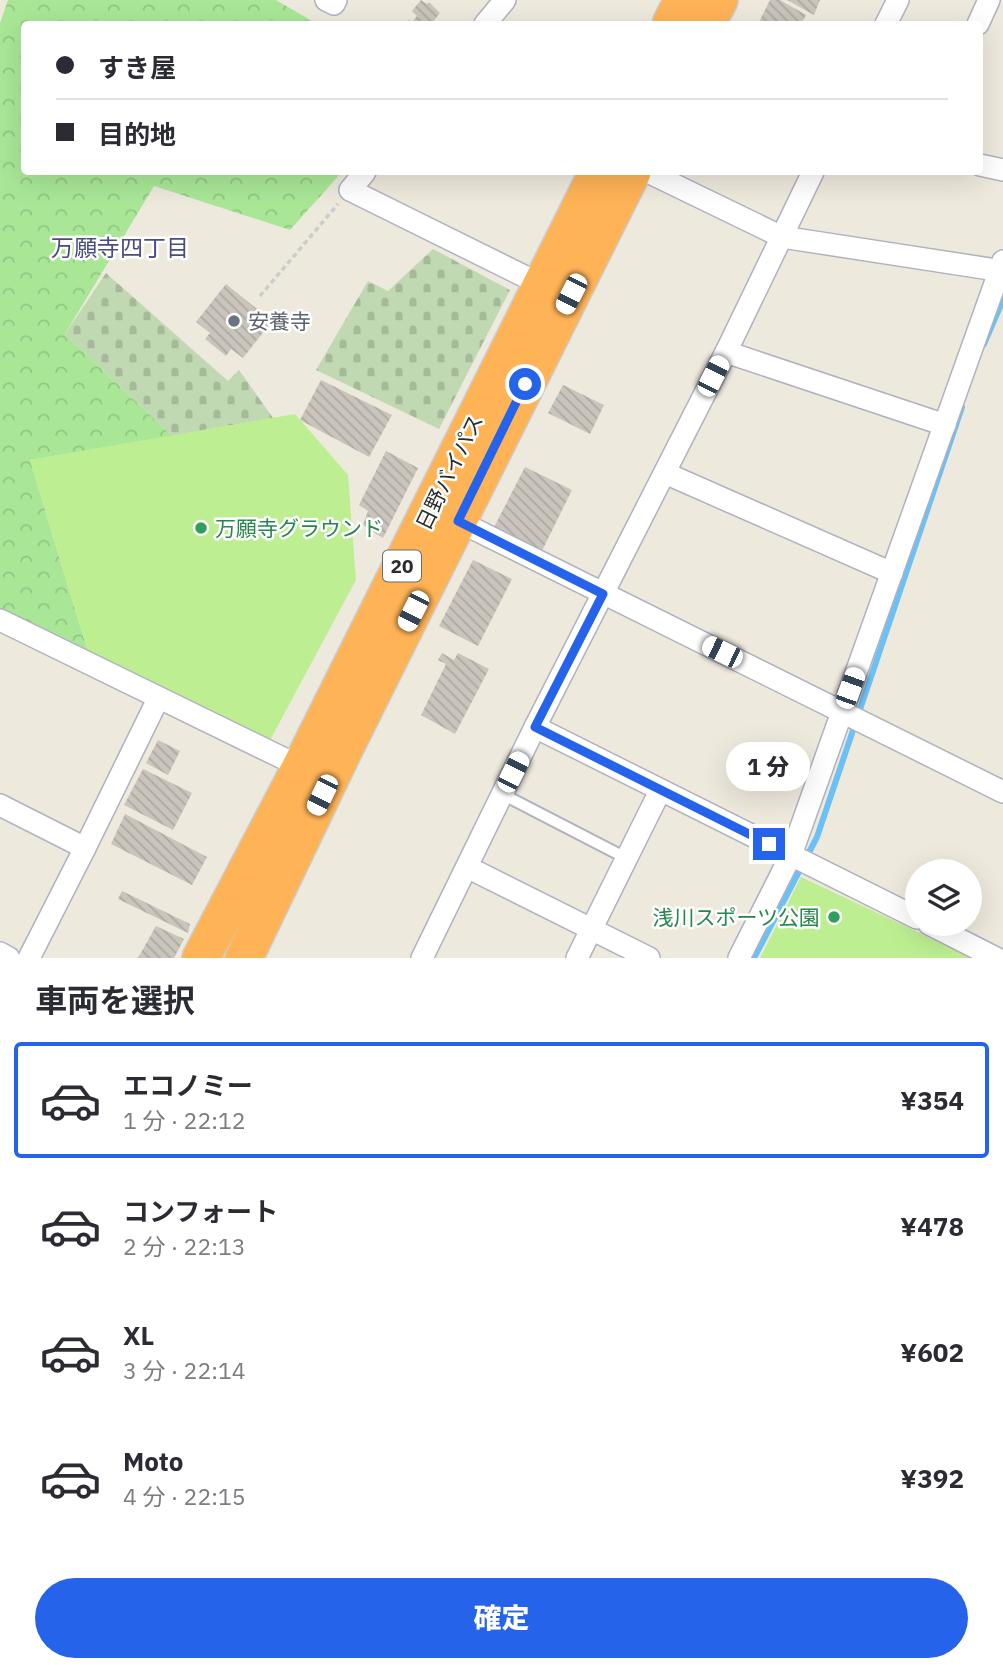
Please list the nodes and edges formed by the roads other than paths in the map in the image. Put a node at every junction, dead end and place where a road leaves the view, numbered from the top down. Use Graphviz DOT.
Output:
graph roads {
  1 [pos="326,0"];
  2 [pos="336,0"];
  3 [pos="505,0"];
  4 [pos="683,0"];
  5 [pos="719,0"];
  6 [pos="898,0"];
  7 [pos="989,0"];
  8 [pos="488,21"];
  9 [pos="672,21"];
  10 [pos="708,21"];
  11 [pos="888,21"];
  12 [pos="979,21"];
  13 [pos="983,166"];
  14 [pos="1003,170"];
  15 [pos="362,175"];
  16 [pos="597,175"];
  17 [pos="631,175"];
  18 [pos="654,175"];
  19 [pos="812,175"];
  20 [pos="782,237"];
  21 [pos="1001,268"];
  22 [pos="542,285"];
  23 [pos="726,352"];
  24 [pos="945,425"];
  25 [pos="665,473"];
  26 [pos="458,521"];
  27 [pos="892,573"];
  28 [pos="603,594"];
  29 [pos="0,620"];
  30 [pos="158,699"];
  31 [pos="842,711"];
  32 [pos="535,727"];
  33 [pos="302,767"];
  34 [pos="660,791"];
  35 [pos="1003,792"];
  36 [pos="502,794"];
  37 [pos="0,805"];
  38 [pos="85,848"];
  39 [pos="791,855"];
  40 [pos="626,858"];
  41 [pos="467,867"];
  42 [pos="905,912"];
  43 [pos="591,929"];
  44 [pos="953,936"];
  45 [pos="0,953"];
  46 [pos="9,958"];
  47 [pos="29,958"];
  48 [pos="201,958"];
  49 [pos="244,958"];
  50 [pos="422,958"];
  51 [pos="577,958"];
  52 [pos="649,958"];
  53 [pos="739,958"];
  54 [pos="996,958"];
  1 -- 2 [label="street"];
  3 -- 8 [label="street"];
  4 -- 9 [label="highway"];
  5 -- 10 [label="highway"];
  6 -- 11 [label="street"];
  7 -- 12 [label="street"];
  13 -- 14 [label="street"];
  15 -- 22 [label="street"];
  16 -- 22 [label="highway, 日野バイパス / 20"];
  17 -- 26 [label="highway, 日野バイパス / 20"];
  18 -- 20 [label="street"];
  19 -- 20 [label="street"];
  20 -- 21 [label="street"];
  20 -- 23 [label="street"];
  21 -- 24 [label="street"];
  22 -- 33 [label="highway, 日野バイパス / 20"];
  23 -- 24 [label="street"];
  23 -- 25 [label="street"];
  24 -- 27 [label="street"];
  25 -- 27 [label="street"];
  25 -- 28 [label="street"];
  26 -- 28 [label="street"];
  26 -- 49 [label="highway, 日野バイパス / 20"];
  27 -- 31 [label="street"];
  28 -- 31 [label="street"];
  28 -- 32 [label="street"];
  29 -- 30 [label="street"];
  30 -- 33 [label="street"];
  30 -- 38 [label="street"];
  31 -- 35 [label="street"];
  31 -- 39 [label="street"];
  32 -- 34 [label="street"];
  32 -- 36 [label="street"];
  33 -- 48 [label="highway, 日野バイパス / 20"];
  34 -- 39 [label="street"];
  34 -- 40 [label="street"];
  36 -- 40 [label="lane"];
  36 -- 41 [label="street"];
  37 -- 38 [label="street"];
  38 -- 47 [label="street"];
  39 -- 42 [label="street"];
  39 -- 53 [label="street"];
  40 -- 43 [label="street"];
  41 -- 43 [label="street"];
  41 -- 50 [label="street"];
  43 -- 51 [label="street"];
  43 -- 52 [label="street"];
  44 -- 54 [label="street"];
  45 -- 46 [label="street"];
}
